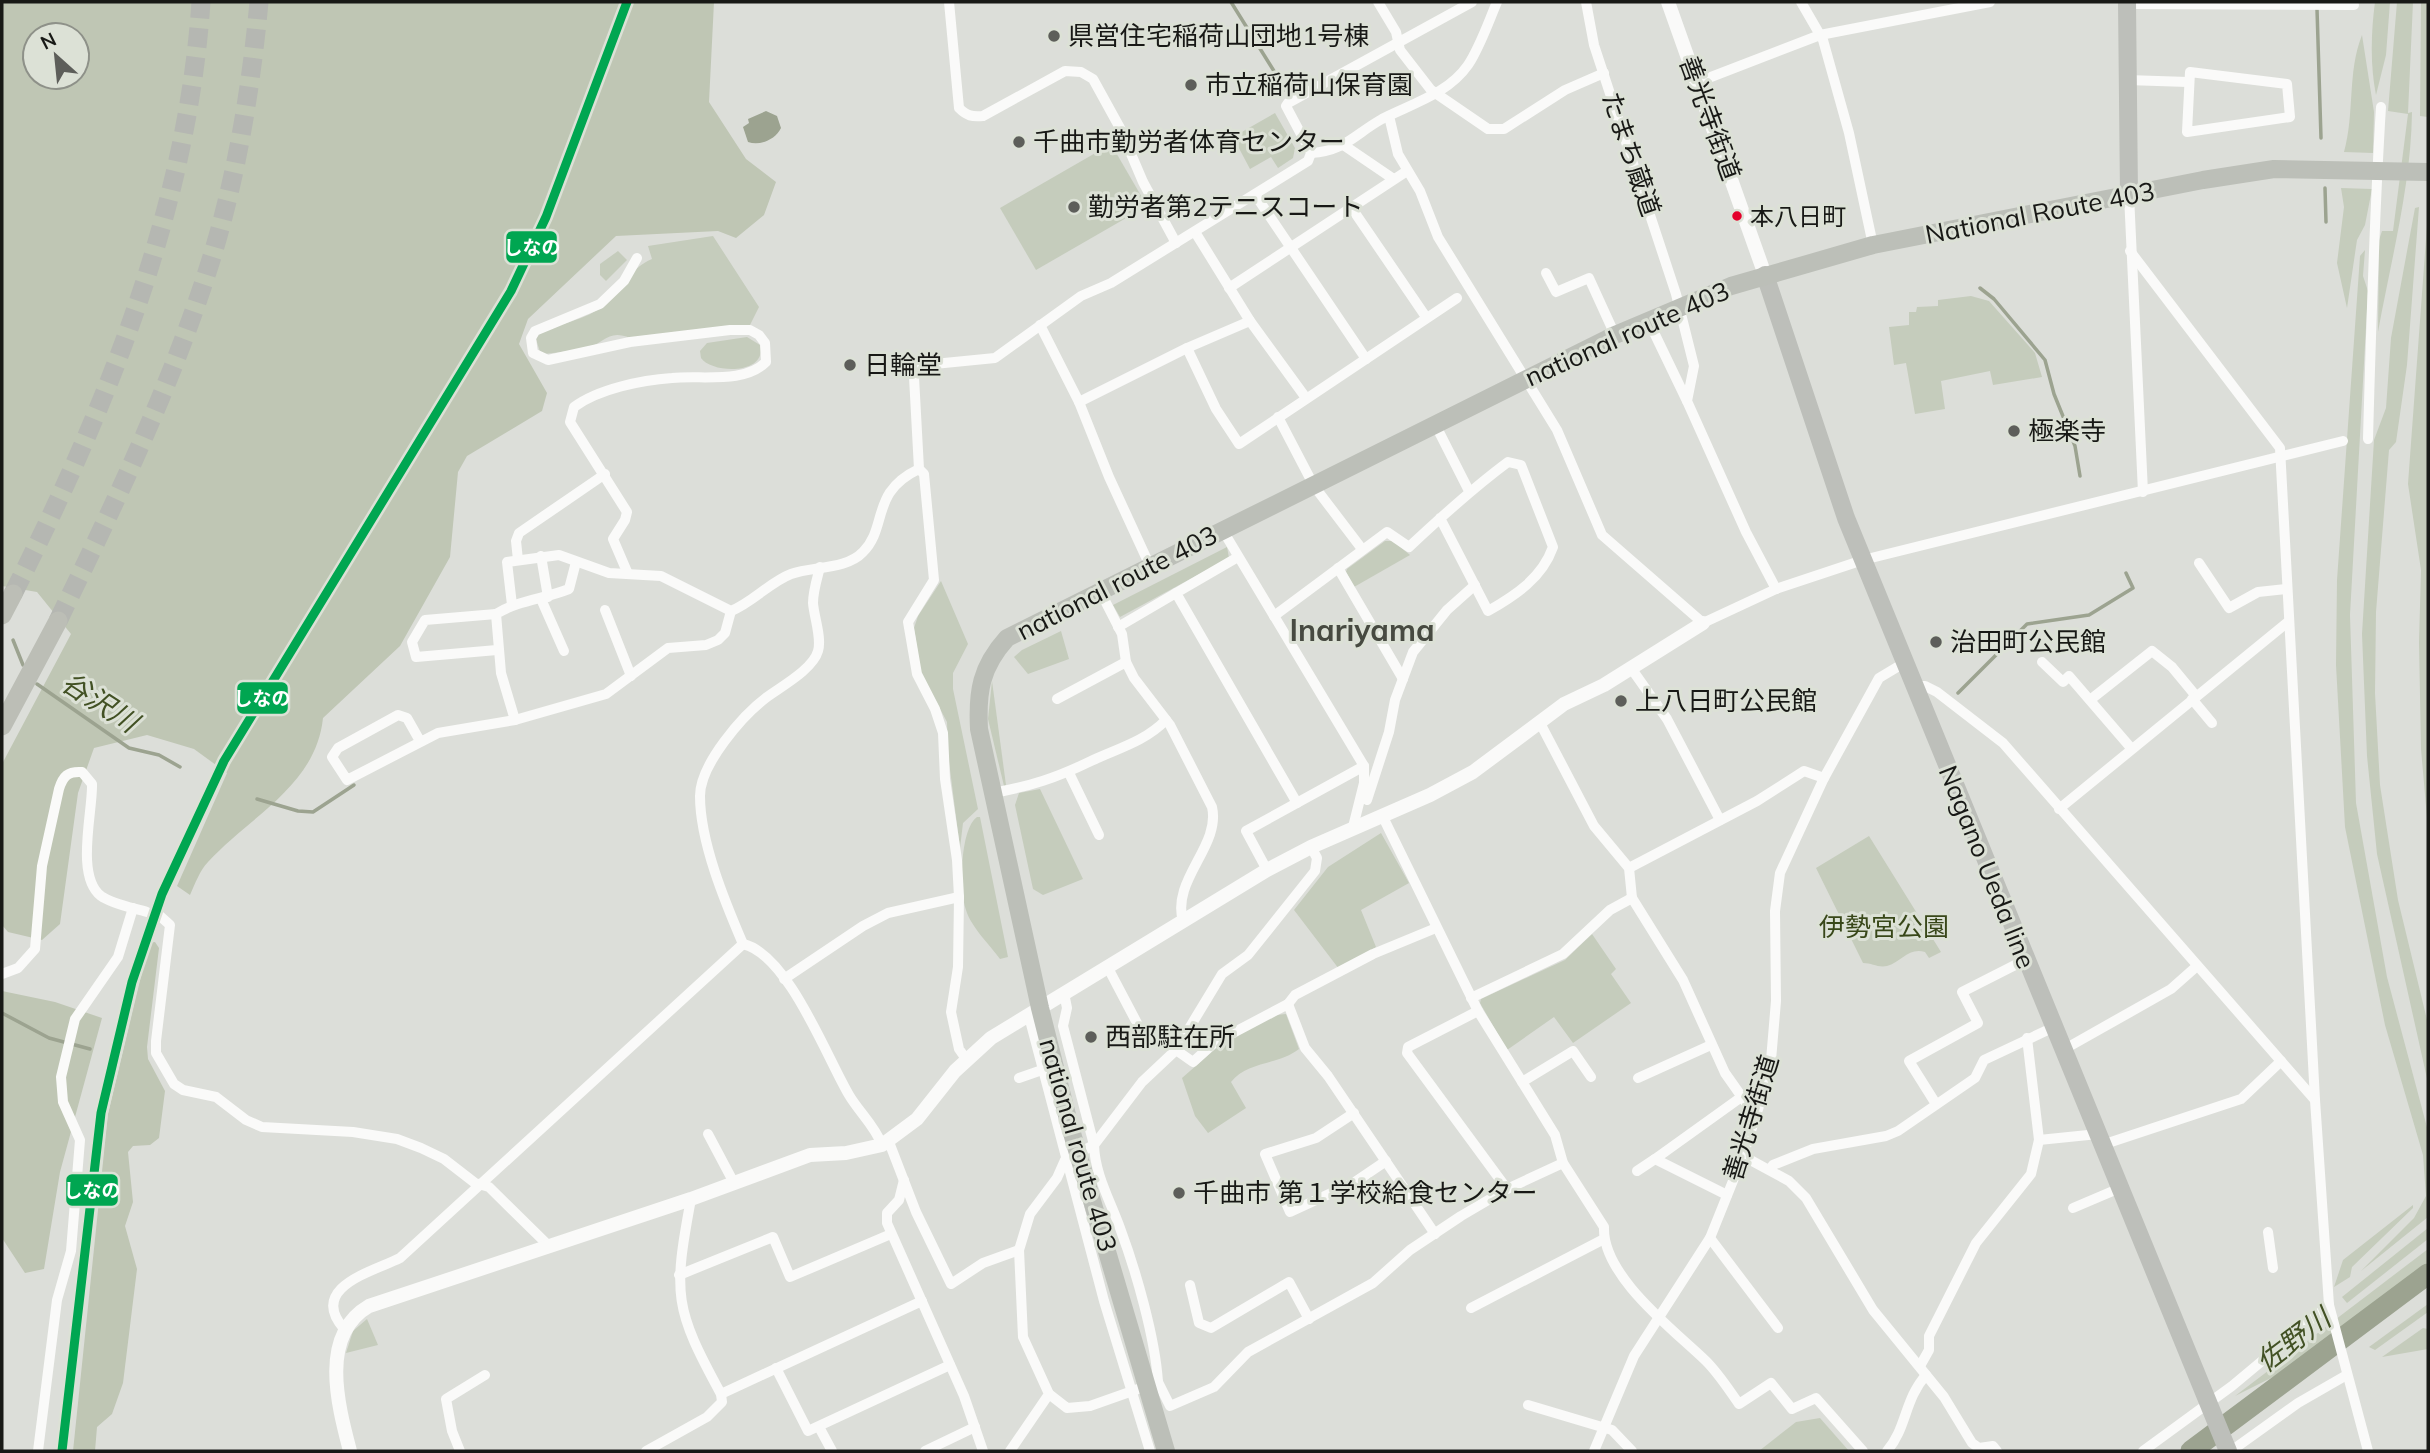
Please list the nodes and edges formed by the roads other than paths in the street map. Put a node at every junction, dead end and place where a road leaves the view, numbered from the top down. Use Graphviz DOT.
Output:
graph roads {
  1 [pos="949,2"];
  2 [pos="1378,2"];
  3 [pos="1472,2"];
  4 [pos="1497,2"];
  5 [pos="1586,2"];
  6 [pos="1668,2"];
  7 [pos="1801,2"];
  8 [pos="1990,2"];
  9 [pos="2127,3"];
  10 [pos="2354,5"];
  11 [pos="1820,34"];
  12 [pos="1398,41"];
  13 [pos="1604,73"];
  14 [pos="2127,79"];
  15 [pos="1698,82"];
  16 [pos="2188,82"];
  17 [pos="1436,93"];
  18 [pos="2381,107"];
  19 [pos="1389,116"];
  20 [pos="1345,146"];
  21 [pos="1311,153"];
  22 [pos="2376,170"];
  23 [pos="1406,171"];
  24 [pos="2428,172"];
  25 [pos="1392,178"];
  26 [pos="2129,195"];
  27 [pos="1256,196"];
  28 [pos="1351,207"];
  29 [pos="1195,232"];
  30 [pos="1177,243"];
  31 [pos="1873,245"];
  32 [pos="1290,247"];
  33 [pos="2130,251"];
  34 [pos="637,258"];
  35 [pos="1546,273"];
  36 [pos="1765,275"];
  37 [pos="1229,288"];
  38 [pos="1457,298"];
  39 [pos="1679,306"];
  40 [pos="1426,317"];
  41 [pos="1648,320"];
  42 [pos="1250,321"];
  43 [pos="1040,325"];
  44 [pos="1615,335"];
  45 [pos="1186,348"];
  46 [pos="1366,359"];
  47 [pos="1526,379"];
  48 [pos="1306,398"];
  49 [pos="1687,401"];
  50 [pos="1079,402"];
  51 [pos="1278,417"];
  52 [pos="1435,424"];
  53 [pos="2368,439"];
  54 [pos="2343,441"];
  55 [pos="2279,457"];
  56 [pos="919,469"];
  57 [pos="605,474"];
  58 [pos="1314,486"];
  59 [pos="1469,491"];
  60 [pos="2143,492"];
  61 [pos="1440,518"];
  62 [pos="1222,529"];
  63 [pos="1363,549"];
  64 [pos="541,556"];
  65 [pos="1238,557"];
  66 [pos="1863,560"];
  67 [pos="518,561"];
  68 [pos="576,562"];
  69 [pos="2199,562"];
  70 [pos="1150,566"];
  71 [pos="821,567"];
  72 [pos="1338,568"];
  73 [pos="628,574"];
  74 [pos="1475,585"];
  75 [pos="1776,589"];
  76 [pos="2286,589"];
  77 [pos="1100,591"];
  78 [pos="1177,593"];
  79 [pos="13,594"];
  80 [pos="544,598"];
  81 [pos="512,605"];
  82 [pos="606,610"];
  83 [pos="731,611"];
  84 [pos="496,614"];
  85 [pos="2,615"];
  86 [pos="1274,616"];
  87 [pos="58,621"];
  88 [pos="2289,621"];
  89 [pos="1703,623"];
  90 [pos="1118,626"];
  91 [pos="497,650"];
  92 [pos="564,651"];
  93 [pos="1126,662"];
  94 [pos="2042,662"];
  95 [pos="1904,663"];
  96 [pos="1632,668"];
  97 [pos="631,676"];
  98 [pos="1403,679"];
  99 [pos="1913,686"];
  100 [pos="2194,697"];
  101 [pos="1057,699"];
  102 [pos="2090,701"];
  103 [pos="1166,719"];
  104 [pos="515,720"];
  105 [pos="1539,721"];
  106 [pos="2212,723"];
  107 [pos="2,726"];
  108 [pos="420,741"];
  109 [pos="2132,748"];
  110 [pos="1364,766"];
  111 [pos="1069,773"];
  112 [pos="1824,778"];
  113 [pos="993,793"];
  114 [pos="1297,803"];
  115 [pos="2059,808"];
  116 [pos="1382,815"];
  117 [pos="1720,820"];
  118 [pos="1357,825"];
  119 [pos="1099,835"];
  120 [pos="1311,847"];
  121 [pos="1629,868"];
  122 [pos="1267,870"];
  123 [pos="959,897"];
  124 [pos="1632,898"];
  125 [pos="133,908"];
  126 [pos="148,912"];
  127 [pos="160,916"];
  128 [pos="1182,921"];
  129 [pos="1436,928"];
  130 [pos="743,944"];
  131 [pos="2025,960"];
  132 [pos="2197,966"];
  133 [pos="1107,967"];
  134 [pos="2,974"];
  135 [pos="784,979"];
  136 [pos="1064,993"];
  137 [pos="1471,998"];
  138 [pos="1288,1003"];
  139 [pos="1040,1008"];
  140 [pos="1478,1011"];
  141 [pos="1137,1023"];
  142 [pos="1031,1024"];
  143 [pos="2054,1027"];
  144 [pos="2027,1038"];
  145 [pos="1711,1045"];
  146 [pos="1176,1049"];
  147 [pos="2063,1050"];
  148 [pos="966,1059"];
  149 [pos="2281,1061"];
  150 [pos="1042,1070"];
  151 [pos="1591,1077"];
  152 [pos="1019,1078"];
  153 [pos="1639,1078"];
  154 [pos="1522,1082"];
  155 [pos="1740,1098"];
  156 [pos="2315,1100"];
  157 [pos="1936,1104"];
  158 [pos="1354,1114"];
  159 [pos="1756,1117"];
  160 [pos="708,1134"];
  161 [pos="2100,1139"];
  162 [pos="2039,1140"];
  163 [pos="885,1143"];
  164 [pos="1079,1153"];
  165 [pos="1744,1156"];
  166 [pos="1655,1159"];
  167 [pos="1386,1161"];
  168 [pos="1563,1163"];
  169 [pos="1770,1170"];
  170 [pos="1637,1171"];
  171 [pos="904,1180"];
  172 [pos="481,1183"];
  173 [pos="734,1183"];
  174 [pos="2120,1188"];
  175 [pos="1507,1189"];
  176 [pos="1727,1195"];
  177 [pos="691,1199"];
  178 [pos="2073,1208"];
  179 [pos="2268,1232"];
  180 [pos="891,1234"];
  181 [pos="1435,1234"];
  182 [pos="1710,1238"];
  183 [pos="1604,1239"];
  184 [pos="550,1246"];
  185 [pos="1019,1250"];
  186 [pos="2273,1268"];
  187 [pos="679,1275"];
  188 [pos="1190,1285"];
  189 [pos="922,1301"];
  190 [pos="2329,1306"];
  191 [pos="1471,1308"];
  192 [pos="1658,1318"];
  193 [pos="1308,1319"];
  194 [pos="1779,1328"];
  195 [pos="344,1329"];
  196 [pos="950,1365"];
  197 [pos="776,1368"];
  198 [pos="1923,1371"];
  199 [pos="2345,1373"];
  200 [pos="485,1375"];
  201 [pos="1146,1385"];
  202 [pos="721,1394"];
  203 [pos="1049,1394"];
  204 [pos="2209,1404"];
  205 [pos="1528,1405"];
  206 [pos="819,1427"];
  207 [pos="975,1427"];
  208 [pos="1602,1427"];
  209 [pos="2229,1450"];
  210 [pos="38,1451"];
  211 [pos="350,1451"];
  212 [pos="460,1451"];
  213 [pos="646,1451"];
  214 [pos="832,1451"];
  215 [pos="925,1451"];
  216 [pos="983,1451"];
  217 [pos="1010,1451"];
  218 [pos="1150,1451"];
  219 [pos="1166,1451"];
  220 [pos="1594,1451"];
  221 [pos="1632,1451"];
  222 [pos="1863,1451"];
  223 [pos="1887,1451"];
  224 [pos="1997,1451"];
  225 [pos="2143,1451"];
  226 [pos="2368,1451"];
  1 -- 30 [label="street"];
  2 -- 12 [label="street"];
  3 -- 12 [label="street"];
  4 -- 17 [label="street"];
  5 -- 13 [label="street, たまち蔵道"];
  6 -- 15 [label="street, 善光寺街道"];
  7 -- 11 [label="street"];
  8 -- 11 [label="street"];
  9 -- 10 [label="street"];
  9 -- 14 [label="main road"];
  11 -- 15 [label="street"];
  11 -- 31 [label="street"];
  12 -- 17 [label="street"];
  12 -- 21 [label="street"];
  13 -- 17 [label="street"];
  13 -- 39 [label="street, たまち蔵道"];
  14 -- 16 [label="street"];
  14 -- 26 [label="main road"];
  15 -- 36 [label="street, 善光寺街道"];
  16 -- 16 [label="street"];
  17 -- 19 [label="street"];
  18 -- 22 [label="street"];
  19 -- 20 [label="street"];
  19 -- 23 [label="street"];
  20 -- 21 [label="street"];
  20 -- 25 [label="street"];
  21 -- 27 [label="street"];
  22 -- 24 [label="highway"];
  22 -- 26 [label="highway, National Route 403"];
  22 -- 53 [label="street"];
  23 -- 25 [label="street"];
  23 -- 47 [label="street"];
  25 -- 28 [label="street"];
  26 -- 31 [label="highway, National Route 403"];
  26 -- 33 [label="street"];
  27 -- 29 [label="street"];
  27 -- 32 [label="street"];
  28 -- 32 [label="street"];
  28 -- 40 [label="street"];
  29 -- 30 [label="street"];
  29 -- 37 [label="street"];
  30 -- 43 [label="street"];
  31 -- 36 [label="highway, National Route 403"];
  32 -- 37 [label="street"];
  32 -- 46 [label="street"];
  33 -- 55 [label="street"];
  33 -- 60 [label="street"];
  34 -- 57 [label="street"];
  35 -- 44 [label="street"];
  36 -- 39 [label="highway, national route 403"];
  36 -- 66 [label="main road, Nagano Ueda line"];
  37 -- 42 [label="street"];
  38 -- 40 [label="street"];
  39 -- 41 [label="highway, national route 403"];
  39 -- 49 [label="street, たまち蔵道"];
  40 -- 46 [label="street"];
  41 -- 44 [label="highway, national route 403"];
  41 -- 49 [label="street"];
  42 -- 45 [label="street"];
  42 -- 48 [label="street"];
  43 -- 50 [label="street"];
  43 -- 56 [label="street"];
  44 -- 47 [label="highway, national route 403"];
  45 -- 50 [label="street"];
  45 -- 51 [label="street"];
  46 -- 48 [label="street"];
  47 -- 52 [label="highway, national route 403"];
  47 -- 89 [label="street"];
  48 -- 51 [label="street"];
  49 -- 75 [label="street"];
  50 -- 70 [label="street"];
  51 -- 58 [label="street"];
  52 -- 58 [label="highway, national route 403"];
  52 -- 59 [label="street"];
  54 -- 55 [label="street"];
  55 -- 60 [label="street"];
  55 -- 76 [label="street"];
  56 -- 71 [label="street"];
  56 -- 123 [label="street"];
  57 -- 67 [label="street"];
  57 -- 73 [label="street"];
  58 -- 62 [label="highway, national route 403"];
  58 -- 63 [label="street"];
  59 -- 61 [label="street"];
  59 -- 74 [label="street"];
  60 -- 66 [label="street"];
  61 -- 63 [label="street"];
  61 -- 74 [label="street"];
  62 -- 65 [label="street"];
  62 -- 70 [label="highway, national route 403"];
  63 -- 72 [label="street"];
  64 -- 67 [label="street"];
  64 -- 68 [label="street"];
  64 -- 80 [label="street"];
  65 -- 78 [label="street"];
  65 -- 86 [label="street"];
  66 -- 75 [label="street"];
  66 -- 95 [label="main road, Nagano Ueda line"];
  67 -- 81 [label="street"];
  68 -- 73 [label="street"];
  68 -- 80 [label="street"];
  69 -- 76 [label="street"];
  70 -- 77 [label="highway, national route 403"];
  71 -- 83 [label="street"];
  71 -- 130 [label="street"];
  72 -- 86 [label="street"];
  72 -- 98 [label="street"];
  73 -- 83 [label="street"];
  74 -- 98 [label="street"];
  75 -- 89 [label="street"];
  76 -- 88 [label="street"];
  77 -- 90 [label="street"];
  77 -- 113 [label="highway, national route 403"];
  78 -- 90 [label="street"];
  78 -- 114 [label="street"];
  79 -- 85 [label="highway"];
  80 -- 81 [label="street"];
  80 -- 92 [label="street"];
  81 -- 84 [label="street"];
  82 -- 97 [label="street"];
  83 -- 97 [label="street"];
  84 -- 91 [label="street"];
  84 -- 91 [label="street"];
  86 -- 110 [label="street"];
  87 -- 107 [label="highway"];
  88 -- 100 [label="street"];
  88 -- 156 [label="street"];
  89 -- 96 [label="street"];
  90 -- 93 [label="street"];
  91 -- 104 [label="street"];
  93 -- 101 [label="street"];
  93 -- 103 [label="street"];
  94 -- 102 [label="street"];
  95 -- 99 [label="main road, Nagano Ueda line"];
  95 -- 112 [label="street, 善光寺街道"];
  96 -- 105 [label="street"];
  96 -- 117 [label="street"];
  97 -- 104 [label="street"];
  98 -- 118 [label="street"];
  99 -- 115 [label="street"];
  99 -- 131 [label="main road, Nagano Ueda line"];
  100 -- 102 [label="street"];
  100 -- 106 [label="street"];
  100 -- 109 [label="street"];
  102 -- 109 [label="street"];
  103 -- 111 [label="street"];
  103 -- 128 [label="street"];
  104 -- 108 [label="street"];
  105 -- 116 [label="street"];
  105 -- 121 [label="street"];
  108 -- 108 [label="street"];
  109 -- 115 [label="street"];
  110 -- 114 [label="street"];
  110 -- 118 [label="street"];
  111 -- 113 [label="street"];
  111 -- 119 [label="street"];
  112 -- 117 [label="street"];
  112 -- 159 [label="street, 善光寺街道"];
  113 -- 139 [label="highway, national route 403"];
  114 -- 122 [label="street"];
  115 -- 132 [label="street"];
  116 -- 118 [label="street"];
  116 -- 129 [label="street"];
  117 -- 121 [label="street"];
  118 -- 120 [label="street"];
  120 -- 122 [label="street"];
  120 -- 146 [label="street"];
  121 -- 124 [label="street"];
  122 -- 128 [label="street"];
  123 -- 135 [label="street"];
  123 -- 148 [label="street"];
  124 -- 137 [label="street"];
  124 -- 145 [label="street"];
  125 -- 126 [label="street"];
  125 -- 134 [label="street"];
  125 -- 210 [label="street"];
  127 -- 172 [label="street"];
  128 -- 133 [label="street"];
  129 -- 137 [label="street"];
  129 -- 138 [label="street"];
  130 -- 135 [label="street"];
  130 -- 172 [label="street"];
  131 -- 143 [label="main road, Nagano Ueda line"];
  131 -- 157 [label="street"];
  132 -- 147 [label="street"];
  132 -- 149 [label="street"];
  133 -- 136 [label="street"];
  133 -- 141 [label="street"];
  135 -- 163 [label="street"];
  136 -- 139 [label="street"];
  136 -- 164 [label="street"];
  137 -- 140 [label="street"];
  138 -- 146 [label="street"];
  138 -- 158 [label="street"];
  139 -- 148 [label="street"];
  139 -- 164 [label="highway, national route 403"];
  140 -- 154 [label="street"];
  140 -- 175 [label="street"];
  142 -- 150 [label="street"];
  143 -- 144 [label="street"];
  143 -- 147 [label="main road, Nagano Ueda line"];
  144 -- 157 [label="street"];
  144 -- 162 [label="street"];
  145 -- 153 [label="street"];
  145 -- 155 [label="street"];
  146 -- 164 [label="street"];
  147 -- 161 [label="main road, Nagano Ueda line"];
  148 -- 163 [label="street"];
  149 -- 156 [label="street"];
  149 -- 161 [label="street"];
  150 -- 152 [label="street"];
  150 -- 164 [label="street"];
  151 -- 154 [label="street"];
  154 -- 168 [label="street"];
  155 -- 159 [label="street"];
  155 -- 166 [label="street"];
  156 -- 190 [label="street"];
  157 -- 169 [label="street"];
  158 -- 167 [label="street"];
  158 -- 167 [label="street"];
  159 -- 165 [label="street, 善光寺街道"];
  160 -- 173 [label="street"];
  161 -- 162 [label="street"];
  161 -- 174 [label="main road, Nagano Ueda line"];
  162 -- 198 [label="street"];
  163 -- 171 [label="street"];
  163 -- 173 [label="street"];
  164 -- 185 [label="street"];
  164 -- 201 [label="highway, national route 403"];
  165 -- 169 [label="street"];
  165 -- 176 [label="street, 善光寺街道"];
  166 -- 170 [label="street"];
  166 -- 176 [label="street"];
  167 -- 181 [label="street"];
  168 -- 175 [label="street"];
  168 -- 183 [label="street"];
  169 -- 198 [label="street"];
  171 -- 180 [label="street"];
  171 -- 185 [label="street"];
  172 -- 184 [label="street"];
  172 -- 195 [label="street"];
  173 -- 177 [label="street"];
  174 -- 178 [label="street"];
  174 -- 204 [label="main road, Nagano Ueda line"];
  175 -- 181 [label="street"];
  176 -- 182 [label="street, 善光寺街道"];
  177 -- 184 [label="street"];
  177 -- 187 [label="street"];
  179 -- 186 [label="street"];
  180 -- 187 [label="street"];
  180 -- 189 [label="street"];
  181 -- 193 [label="street"];
  182 -- 192 [label="street, 善光寺街道"];
  182 -- 194 [label="street"];
  183 -- 191 [label="street"];
  183 -- 192 [label="street"];
  184 -- 195 [label="street"];
  185 -- 203 [label="street"];
  187 -- 202 [label="street"];
  188 -- 193 [label="street"];
  189 -- 196 [label="street"];
  189 -- 197 [label="street"];
  190 -- 199 [label="street"];
  190 -- 204 [label="street"];
  192 -- 208 [label="street, 善光寺街道"];
  192 -- 222 [label="street"];
  193 -- 201 [label="street"];
  195 -- 211 [label="street"];
  196 -- 206 [label="street"];
  196 -- 207 [label="street"];
  197 -- 202 [label="street"];
  197 -- 206 [label="street"];
  198 -- 223 [label="street"];
  198 -- 224 [label="street"];
  199 -- 209 [label="street"];
  199 -- 226 [label="street"];
  200 -- 212 [label="street"];
  201 -- 203 [label="street"];
  201 -- 218 [label="street"];
  201 -- 219 [label="highway, national route 403"];
  202 -- 213 [label="street"];
  203 -- 217 [label="street"];
  204 -- 209 [label="main road, Nagano Ueda line"];
  204 -- 225 [label="street"];
  205 -- 208 [label="street"];
  206 -- 214 [label="street"];
  207 -- 215 [label="street"];
  207 -- 216 [label="street"];
  208 -- 220 [label="street, 善光寺街道"];
  208 -- 221 [label="street"];
}
